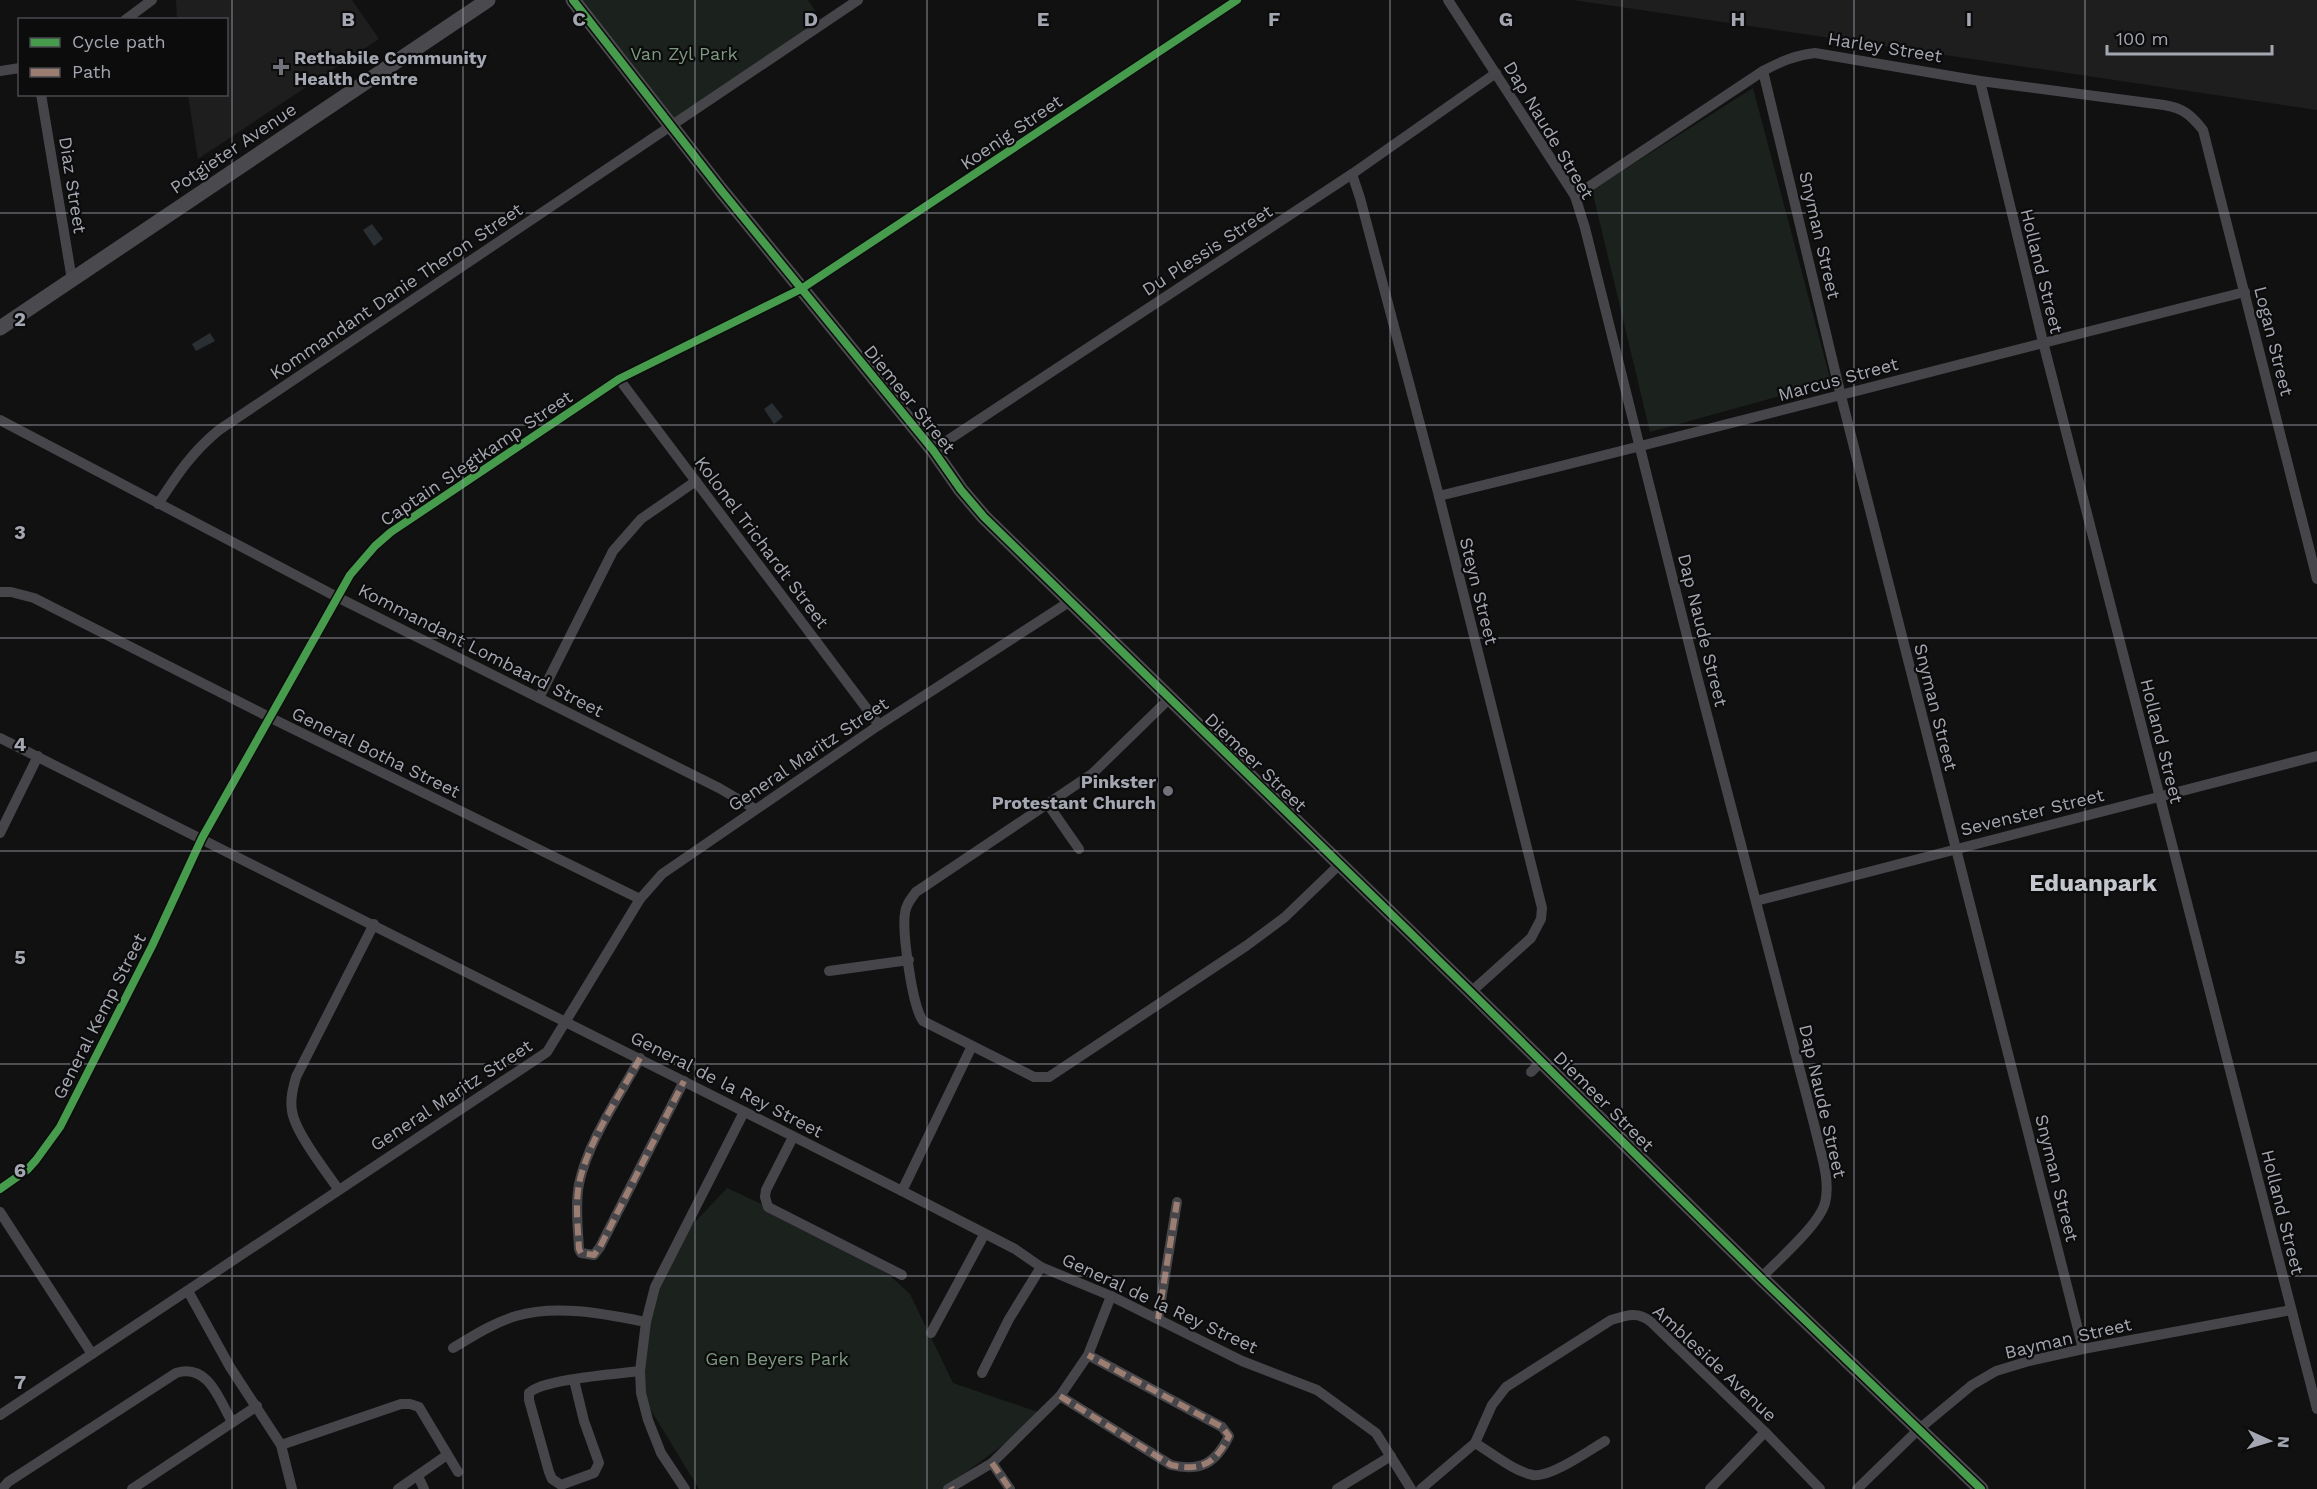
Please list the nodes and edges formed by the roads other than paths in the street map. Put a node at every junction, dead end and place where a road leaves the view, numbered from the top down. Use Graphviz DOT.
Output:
graph roads {
  1 [pos="153,0"];
  2 [pos="488,0"];
  3 [pos="573,0"];
  4 [pos="858,0"];
  5 [pos="1237,0"];
  6 [pos="1448,0"];
  7 [pos="128,18"];
  8 [pos="18,68"];
  9 [pos="0,71"];
  10 [pos="1763,71"];
  11 [pos="1496,73"];
  12 [pos="1980,81"];
  13 [pos="41,96"];
  14 [pos="2191,114"];
  15 [pos="670,125"];
  16 [pos="1352,174"];
  17 [pos="1575,196"];
  18 [pos="72,280"];
  19 [pos="801,289"];
  20 [pos="2245,292"];
  21 [pos="0,328"];
  22 [pos="2043,342"];
  23 [pos="619,380"];
  24 [pos="1841,396"];
  25 [pos="0,420"];
  26 [pos="1640,447"];
  27 [pos="933,450"];
  28 [pos="696,481"];
  29 [pos="1438,496"];
  30 [pos="158,504"];
  31 [pos="2317,579"];
  32 [pos="0,592"];
  33 [pos="337,597"];
  34 [pos="1069,602"];
  35 [pos="540,698"];
  36 [pos="1169,699"];
  37 [pos="271,718"];
  38 [pos="879,725"];
  39 [pos="0,738"];
  40 [pos="38,756"];
  41 [pos="2317,756"];
  42 [pos="2159,796"];
  43 [pos="1047,804"];
  44 [pos="755,809"];
  45 [pos="0,833"];
  46 [pos="202,838"];
  47 [pos="1955,848"];
  48 [pos="1079,849"];
  49 [pos="1340,864"];
  50 [pos="640,899"];
  51 [pos="1756,901"];
  52 [pos="374,924"];
  53 [pos="909,960"];
  54 [pos="829,971"];
  55 [pos="1471,992"];
  56 [pos="567,1022"];
  57 [pos="972,1046"];
  58 [pos="640,1058"];
  59 [pos="684,1081"];
  60 [pos="744,1112"];
  61 [pos="793,1137"];
  62 [pos="0,1189"];
  63 [pos="338,1189"];
  64 [pos="902,1191"];
  65 [pos="1177,1203"];
  66 [pos="0,1212"];
  67 [pos="984,1234"];
  68 [pos="1041,1267"];
  69 [pos="902,1275"];
  70 [pos="1761,1278"];
  71 [pos="188,1291"];
  72 [pos="1111,1296"];
  73 [pos="2291,1310"];
  74 [pos="1158,1319"];
  75 [pos="646,1322"];
  76 [pos="931,1333"];
  77 [pos="453,1348"];
  78 [pos="2084,1349"];
  79 [pos="92,1354"];
  80 [pos="1088,1355"];
  81 [pos="640,1371"];
  82 [pos="982,1373"];
  83 [pos="574,1380"];
  84 [pos="1060,1396"];
  85 [pos="257,1406"];
  86 [pos="2317,1409"];
  87 [pos="0,1415"];
  88 [pos="232,1422"];
  89 [pos="1919,1429"];
  90 [pos="1765,1432"];
  91 [pos="1605,1441"];
  92 [pos="1475,1443"];
  93 [pos="281,1445"];
  94 [pos="447,1455"];
  95 [pos="1390,1456"];
  96 [pos="992,1463"];
  97 [pos="458,1472"];
  98 [pos="418,1476"];
  99 [pos="950,1488"];
  100 [pos="2,1489"];
  101 [pos="132,1489"];
  102 [pos="292,1489"];
  103 [pos="398,1489"];
  104 [pos="424,1489"];
  105 [pos="685,1489"];
  106 [pos="1010,1489"];
  107 [pos="1337,1489"];
  108 [pos="1411,1489"];
  109 [pos="1421,1489"];
  110 [pos="1710,1489"];
  111 [pos="1820,1489"];
  112 [pos="1857,1489"];
  113 [pos="1981,1489"];
  1 -- 7 [label="street"];
  2 -- 18 [label="street, Potgieter Avenue"];
  3 -- 15 [label="street, Diemeer Street"];
  4 -- 15 [label="street, Kommandant Danie Theron Street"];
  5 -- 19 [label="street, Koenig Street"];
  6 -- 11 [label="street, Dap Naude Street"];
  8 -- 9 [label="street"];
  10 -- 12 [label="street, Harley Street"];
  10 -- 17 [label="street, Harley Street"];
  10 -- 24 [label="street, Snyman Street"];
  11 -- 16 [label="street, Du Plessis Street"];
  11 -- 17 [label="street, Dap Naude Street"];
  12 -- 14 [label="street, Harley Street"];
  12 -- 22 [label="street, Holland Street"];
  13 -- 18 [label="street, Diaz Street"];
  14 -- 20 [label="street, Logan Street"];
  15 -- 19 [label="street, Diemeer Street"];
  15 -- 30 [label="street, Kommandant Danie Theron Street"];
  16 -- 27 [label="street, Du Plessis Street"];
  16 -- 29 [label="street, Steyn Street"];
  17 -- 26 [label="street, Dap Naude Street"];
  18 -- 21 [label="street, Potgieter Avenue"];
  19 -- 23 [label="street, Captain Slegtkamp Street"];
  19 -- 27 [label="street, Diemeer Street"];
  20 -- 22 [label="street, Marcus Street"];
  20 -- 31 [label="street, Logan Street"];
  22 -- 24 [label="street, Marcus Street"];
  22 -- 42 [label="street, Holland Street"];
  23 -- 28 [label="street, Kolonel Trichardt Street"];
  23 -- 33 [label="street, Captain Slegtkamp Street"];
  24 -- 26 [label="street, Marcus Street"];
  24 -- 47 [label="street, Snyman Street"];
  25 -- 30 [label="street, Kommandant Lombaard Street"];
  26 -- 29 [label="street, Marcus Street"];
  26 -- 51 [label="street, Dap Naude Street"];
  27 -- 34 [label="street, Diemeer Street"];
  28 -- 35 [label="street"];
  28 -- 38 [label="street, Kolonel Trichardt Street"];
  29 -- 55 [label="street, Steyn Street"];
  30 -- 33 [label="street, Kommandant Lombaard Street"];
  32 -- 37 [label="street, General Botha Street"];
  33 -- 35 [label="street, Kommandant Lombaard Street"];
  33 -- 37 [label="street, Captain Slegtkamp Street"];
  34 -- 36 [label="street, Diemeer Street"];
  34 -- 38 [label="street, General Maritz Street"];
  35 -- 44 [label="street, Kommandant Lombaard Street"];
  36 -- 43 [label="street"];
  36 -- 49 [label="street, Diemeer Street"];
  37 -- 46 [label="street, Captain Slegtkamp Street"];
  37 -- 50 [label="street, General Botha Street"];
  38 -- 44 [label="street, General Maritz Street"];
  39 -- 40 [label="street, General de la Rey Street"];
  40 -- 45 [label="street"];
  40 -- 46 [label="street, General de la Rey Street"];
  41 -- 42 [label="street, Sevenster Street"];
  42 -- 47 [label="street, Sevenster Street"];
  42 -- 73 [label="street, Holland Street"];
  43 -- 48 [label="street"];
  43 -- 53 [label="street"];
  44 -- 50 [label="street, General Maritz Street"];
  46 -- 52 [label="street, General de la Rey Street"];
  46 -- 62 [label="street, General Kemp Street"];
  47 -- 51 [label="street, Sevenster Street"];
  47 -- 78 [label="street, Snyman Street"];
  49 -- 55 [label="street, Diemeer Street"];
  49 -- 57 [label="street"];
  50 -- 56 [label="street, General Maritz Street"];
  51 -- 70 [label="street, Dap Naude Street"];
  52 -- 56 [label="street, General de la Rey Street"];
  52 -- 63 [label="street"];
  53 -- 54 [label="street"];
  53 -- 57 [label="street"];
  55 -- 70 [label="street, Diemeer Street"];
  56 -- 58 [label="street, General de la Rey Street"];
  56 -- 63 [label="street, General Maritz Street"];
  57 -- 64 [label="street"];
  58 -- 59 [label="street, General de la Rey Street"];
  58 -- 59 [label="street"];
  59 -- 60 [label="street, General de la Rey Street"];
  60 -- 61 [label="street, General de la Rey Street"];
  60 -- 75 [label="street"];
  61 -- 64 [label="street, General de la Rey Street"];
  61 -- 69 [label="street"];
  63 -- 71 [label="street, General Maritz Street"];
  64 -- 67 [label="street, General de la Rey Street"];
  65 -- 74 [label="street"];
  66 -- 79 [label="street"];
  67 -- 68 [label="street, General de la Rey Street"];
  67 -- 76 [label="street"];
  68 -- 72 [label="street, General de la Rey Street"];
  68 -- 82 [label="street"];
  70 -- 89 [label="street, Diemeer Street"];
  71 -- 79 [label="street, General Maritz Street"];
  71 -- 85 [label="street"];
  72 -- 74 [label="street, General de la Rey Street"];
  72 -- 80 [label="street"];
  73 -- 78 [label="street, Bayman Street"];
  73 -- 86 [label="street, Holland Street"];
  74 -- 95 [label="street, General de la Rey Street"];
  75 -- 77 [label="street"];
  75 -- 81 [label="street"];
  78 -- 89 [label="street, Bayman Street"];
  79 -- 87 [label="street, General Maritz Street"];
  80 -- 84 [label="street"];
  80 -- 84 [label="street"];
  81 -- 83 [label="street"];
  81 -- 105 [label="street"];
  83 -- 83 [label="street"];
  84 -- 96 [label="street"];
  85 -- 88 [label="street"];
  85 -- 93 [label="street"];
  88 -- 100 [label="street"];
  88 -- 101 [label="street"];
  89 -- 112 [label="street, Bayman Street"];
  89 -- 113 [label="street, Diemeer Street"];
  90 -- 92 [label="street, Ambleside Avenue"];
  90 -- 110 [label="street"];
  90 -- 111 [label="street, Ambleside Avenue"];
  91 -- 92 [label="street"];
  92 -- 109 [label="street, Ambleside Avenue"];
  93 -- 94 [label="street"];
  93 -- 102 [label="street"];
  94 -- 97 [label="street"];
  94 -- 98 [label="street"];
  95 -- 107 [label="street"];
  95 -- 108 [label="street, General de la Rey Street"];
  96 -- 99 [label="street"];
  96 -- 106 [label="street"];
  98 -- 103 [label="street"];
  98 -- 104 [label="street"];
}
